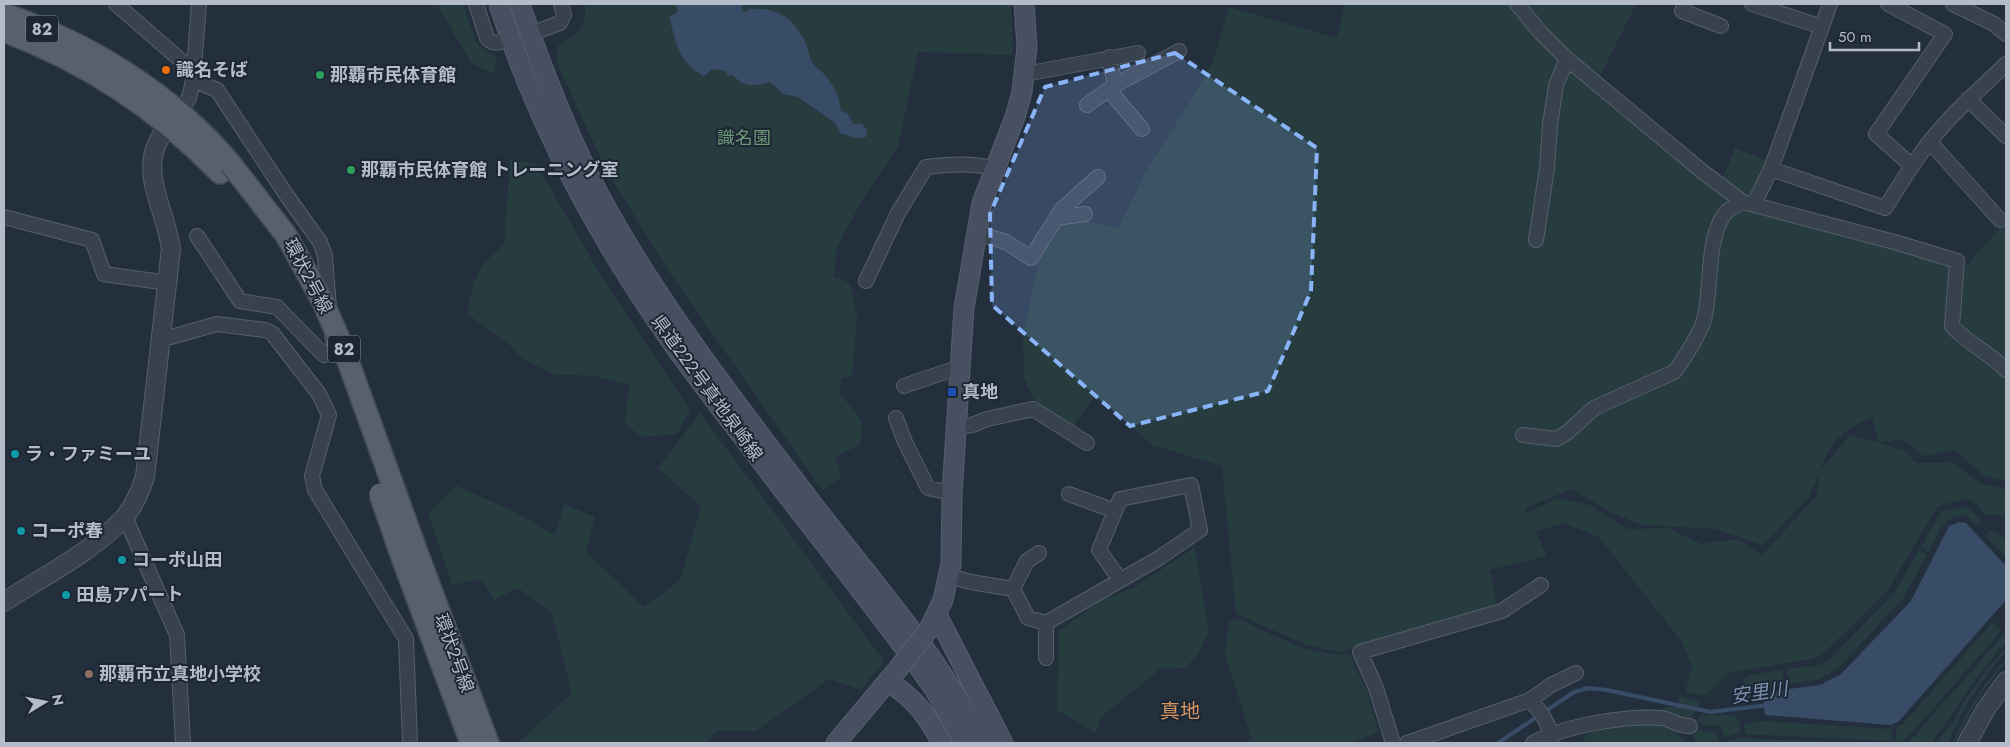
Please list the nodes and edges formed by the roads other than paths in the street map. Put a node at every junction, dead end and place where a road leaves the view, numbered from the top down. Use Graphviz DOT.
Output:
graph roads {
  1 [pos="116,4"];
  2 [pos="199,4"];
  3 [pos="476,4"];
  4 [pos="499,4"];
  5 [pos="520,4"];
  6 [pos="561,4"];
  7 [pos="1024,4"];
  8 [pos="1517,4"];
  9 [pos="1685,4"];
  10 [pos="1752,4"];
  11 [pos="1830,4"];
  12 [pos="1888,4"];
  13 [pos="1953,4"];
  14 [pos="4,14"];
  15 [pos="1721,26"];
  16 [pos="1822,27"];
  17 [pos="4,31"];
  18 [pos="530,34"];
  19 [pos="2006,34"];
  20 [pos="510,39"];
  21 [pos="1179,51"];
  22 [pos="1138,53"];
  23 [pos="1109,57"];
  24 [pos="1567,59"];
  25 [pos="2006,65"];
  26 [pos="194,73"];
  27 [pos="1025,74"];
  28 [pos="1112,88"];
  29 [pos="1968,99"];
  30 [pos="1087,105"];
  31 [pos="174,119"];
  32 [pos="1142,130"];
  33 [pos="2006,136"];
  34 [pos="1930,142"];
  35 [pos="1912,166"];
  36 [pos="995,169"];
  37 [pos="1771,169"];
  38 [pos="1098,177"];
  39 [pos="1749,203"];
  40 [pos="1085,214"];
  41 [pos="4,217"];
  42 [pos="1056,218"];
  43 [pos="2000,220"];
  44 [pos="977,233"];
  45 [pos="197,236"];
  46 [pos="1536,240"];
  47 [pos="866,281"];
  48 [pos="168,283"];
  49 [pos="161,338"];
  50 [pos="962,370"];
  51 [pos="2006,370"];
  52 [pos="904,386"];
  53 [pos="896,418"];
  54 [pos="958,427"];
  55 [pos="1523,435"];
  56 [pos="1087,443"];
  57 [pos="952,493"];
  58 [pos="1070,494"];
  59 [pos="1115,511"];
  60 [pos="124,517"];
  61 [pos="1039,553"];
  62 [pos="410,557"];
  63 [pos="949,576"];
  64 [pos="1120,580"];
  65 [pos="1541,585"];
  66 [pos="1013,589"];
  67 [pos="4,602"];
  68 [pos="933,622"];
  69 [pos="1046,623"];
  70 [pos="1046,658"];
  71 [pos="1576,673"];
  72 [pos="893,675"];
  73 [pos="2006,681"];
  74 [pos="1537,707"];
  75 [pos="1690,726"];
  76 [pos="1551,739"];
  77 [pos="182,743"];
  78 [pos="410,743"];
  79 [pos="471,743"];
  80 [pos="488,743"];
  81 [pos="836,743"];
  82 [pos="942,743"];
  83 [pos="965,743"];
  84 [pos="982,743"];
  85 [pos="1003,743"];
  86 [pos="1393,743"];
  87 [pos="1407,743"];
  88 [pos="1533,743"];
  89 [pos="1967,743"];
  1 -- 26 [label="street"];
  2 -- 26 [label="street"];
  3 -- 20 [label="street"];
  4 -- 20 [label="main road, 県道222号真地泉崎線"];
  5 -- 18 [label="main road, 県道222号真地泉崎線"];
  6 -- 18 [label="street"];
  7 -- 27 [label="main road"];
  8 -- 24 [label="street"];
  9 -- 15 [label="street"];
  10 -- 16 [label="street"];
  11 -- 16 [label="street"];
  12 -- 35 [label="street"];
  13 -- 19 [label="street"];
  14 -- 31 [label="main road, 環状2号線 / 82"];
  16 -- 37 [label="street"];
  17 -- 31 [label="main road, 環状2号線 / 82"];
  18 -- 84 [label="main road, 県道222号真地泉崎線"];
  20 -- 83 [label="main road, 県道222号真地泉崎線"];
  21 -- 28 [label="street"];
  22 -- 23 [label="street"];
  23 -- 27 [label="street"];
  23 -- 28 [label="street"];
  24 -- 39 [label="street"];
  24 -- 46 [label="street"];
  25 -- 29 [label="street"];
  26 -- 31 [label="street"];
  26 -- 45 [label="street"];
  27 -- 36 [label="main road"];
  28 -- 30 [label="street"];
  28 -- 32 [label="street"];
  29 -- 33 [label="street"];
  29 -- 34 [label="street"];
  31 -- 48 [label="street"];
  31 -- 62 [label="main road, 環状2号線 / 82, bridge"];
  34 -- 35 [label="street"];
  34 -- 43 [label="street"];
  35 -- 37 [label="street"];
  36 -- 44 [label="main road"];
  36 -- 47 [label="street"];
  37 -- 39 [label="street"];
  38 -- 42 [label="street"];
  39 -- 51 [label="street"];
  39 -- 55 [label="street"];
  40 -- 42 [label="street"];
  41 -- 48 [label="street"];
  42 -- 44 [label="street"];
  44 -- 50 [label="main road"];
  48 -- 49 [label="street"];
  49 -- 60 [label="street"];
  49 -- 78 [label="street"];
  50 -- 52 [label="street"];
  50 -- 54 [label="main road"];
  53 -- 57 [label="street"];
  54 -- 56 [label="street"];
  54 -- 57 [label="main road"];
  57 -- 63 [label="main road"];
  58 -- 59 [label="street"];
  59 -- 64 [label="street"];
  59 -- 64 [label="street"];
  60 -- 67 [label="street"];
  60 -- 77 [label="street"];
  61 -- 66 [label="street"];
  62 -- 79 [label="main road, 環状2号線 / 82"];
  62 -- 80 [label="main road, 環状2号線 / 82"];
  63 -- 66 [label="street"];
  63 -- 68 [label="main road"];
  64 -- 69 [label="street"];
  65 -- 86 [label="street"];
  66 -- 69 [label="street"];
  68 -- 72 [label="main road, bridge"];
  68 -- 85 [label="main road"];
  69 -- 70 [label="street"];
  71 -- 74 [label="street"];
  72 -- 81 [label="main road"];
  72 -- 82 [label="main road"];
  73 -- 89 [label="street"];
  74 -- 76 [label="street"];
  74 -- 87 [label="street"];
  75 -- 76 [label="street"];
  76 -- 88 [label="street"];
}
